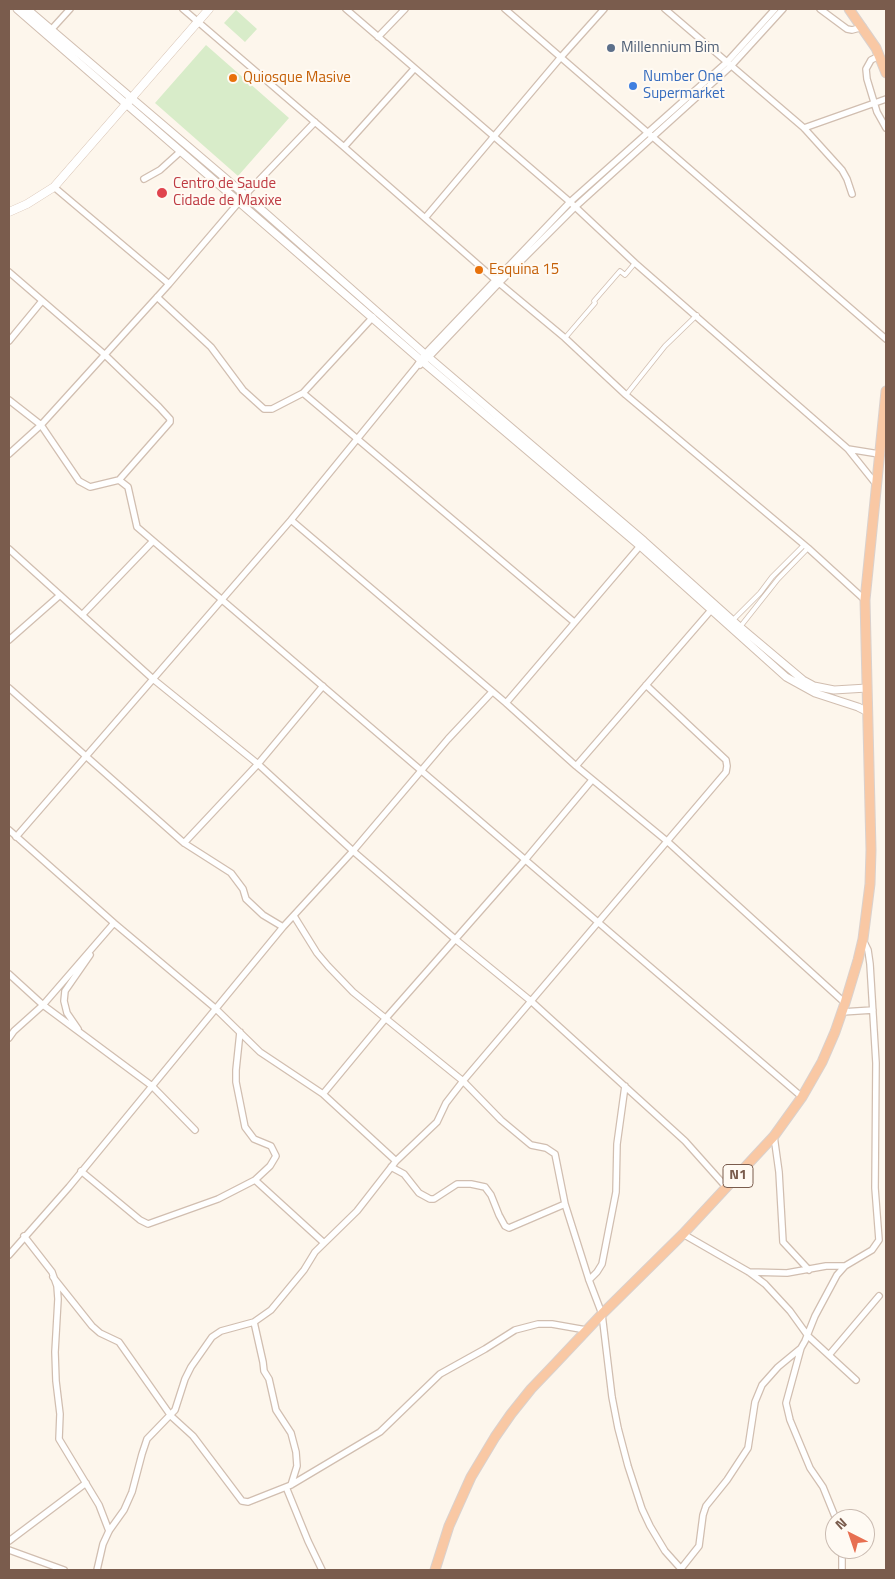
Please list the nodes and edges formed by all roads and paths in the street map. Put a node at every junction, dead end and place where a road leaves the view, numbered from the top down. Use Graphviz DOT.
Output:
graph roads {
  1 [pos="17,9"];
  2 [pos="27,9"];
  3 [pos="70,9"];
  4 [pos="183,9"];
  5 [pos="209,9"];
  6 [pos="346,9"];
  7 [pos="404,9"];
  8 [pos="505,9"];
  9 [pos="604,9"];
  10 [pos="665,9"];
  11 [pos="775,9"];
  12 [pos="783,9"];
  13 [pos="820,9"];
  14 [pos="849,9"];
  15 [pos="198,22"];
  16 [pos="863,27"];
  17 [pos="49,32"];
  18 [pos="378,37"];
  19 [pos="879,56"];
  20 [pos="561,57"];
  21 [pos="729,64"];
  22 [pos="414,69"];
  23 [pos="886,73"];
  24 [pos="132,98"];
  25 [pos="886,99"];
  26 [pos="874,104"];
  27 [pos="126,105"];
  28 [pos="315,122"];
  29 [pos="804,128"];
  30 [pos="886,128"];
  31 [pos="652,135"];
  32 [pos="494,137"];
  33 [pos="344,147"];
  34 [pos="181,151"];
  35 [pos="144,179"];
  36 [pos="54,187"];
  37 [pos="852,194"];
  38 [pos="245,195"];
  39 [pos="240,202"];
  40 [pos="572,205"];
  41 [pos="9,212"];
  42 [pos="426,218"];
  43 [pos="635,263"];
  44 [pos="9,272"];
  45 [pos="497,281"];
  46 [pos="169,284"];
  47 [pos="157,297"];
  48 [pos="42,301"];
  49 [pos="697,315"];
  50 [pos="372,317"];
  51 [pos="565,338"];
  52 [pos="886,339"];
  53 [pos="9,341"];
  54 [pos="104,354"];
  55 [pos="424,358"];
  56 [pos="886,391"];
  57 [pos="303,393"];
  58 [pos="626,395"];
  59 [pos="9,400"];
  60 [pos="41,425"];
  61 [pos="884,435"];
  62 [pos="358,439"];
  63 [pos="848,449"];
  64 [pos="9,454"];
  65 [pos="879,454"];
  66 [pos="119,480"];
  67 [pos="876,484"];
  68 [pos="291,520"];
  69 [pos="153,541"];
  70 [pos="640,546"];
  71 [pos="806,547"];
  72 [pos="9,549"];
  73 [pos="775,574"];
  74 [pos="779,578"];
  75 [pos="768,586"];
  76 [pos="59,596"];
  77 [pos="222,599"];
  78 [pos="865,600"];
  79 [pos="712,609"];
  80 [pos="82,615"];
  81 [pos="733,620"];
  82 [pos="574,622"];
  83 [pos="740,627"];
  84 [pos="9,640"];
  85 [pos="153,679"];
  86 [pos="646,685"];
  87 [pos="323,686"];
  88 [pos="9,688"];
  89 [pos="867,691"];
  90 [pos="492,692"];
  91 [pos="506,703"];
  92 [pos="868,709"];
  93 [pos="86,757"];
  94 [pos="258,764"];
  95 [pos="576,766"];
  96 [pos="420,770"];
  97 [pos="592,780"];
  98 [pos="9,830"];
  99 [pos="16,837"];
  100 [pos="668,842"];
  101 [pos="184,843"];
  102 [pos="353,851"];
  103 [pos="525,860"];
  104 [pos="294,916"];
  105 [pos="599,922"];
  106 [pos="114,923"];
  107 [pos="283,927"];
  108 [pos="863,938"];
  109 [pos="455,939"];
  110 [pos="94,946"];
  111 [pos="9,974"];
  112 [pos="532,1002"];
  113 [pos="43,1005"];
  114 [pos="215,1008"];
  115 [pos="844,1008"];
  116 [pos="873,1010"];
  117 [pos="386,1018"];
  118 [pos="240,1032"];
  119 [pos="9,1038"];
  120 [pos="86,1038"];
  121 [pos="463,1081"];
  122 [pos="152,1086"];
  123 [pos="625,1086"];
  124 [pos="323,1094"];
  125 [pos="802,1097"];
  126 [pos="195,1130"];
  127 [pos="774,1136"];
  128 [pos="394,1164"];
  129 [pos="81,1172"];
  130 [pos="254,1180"];
  131 [pos="727,1188"];
  132 [pos="565,1204"];
  133 [pos="683,1234"];
  134 [pos="24,1236"];
  135 [pos="323,1242"];
  136 [pos="9,1255"];
  137 [pos="845,1266"];
  138 [pos="810,1270"];
  139 [pos="748,1272"];
  140 [pos="53,1277"];
  141 [pos="589,1280"];
  142 [pos="879,1296"];
  143 [pos="602,1314"];
  144 [pos="254,1322"];
  145 [pos="586,1330"];
  146 [pos="808,1336"];
  147 [pos="801,1348"];
  148 [pos="829,1354"];
  149 [pos="856,1380"];
  150 [pos="171,1416"];
  151 [pos="86,1483"];
  152 [pos="289,1486"];
  153 [pos="832,1509"];
  154 [pos="109,1531"];
  155 [pos="9,1541"];
  156 [pos="9,1550"];
  157 [pos="64,1570"];
  158 [pos="97,1570"];
  159 [pos="322,1570"];
  160 [pos="435,1570"];
  161 [pos="681,1570"];
  1 -- 17 [label="street"];
  2 -- 17 [label="street"];
  3 -- 17 [label="street"];
  4 -- 15 [label="street"];
  5 -- 15 [label="main road"];
  6 -- 18 [label="street"];
  7 -- 18 [label="street"];
  8 -- 20 [label="street"];
  9 -- 20 [label="street"];
  10 -- 21 [label="street"];
  11 -- 21 [label="street"];
  12 -- 21 [label="street"];
  13 -- 16 [label="street"];
  14 -- 16 [label="highway"];
  15 -- 24 [label="main road"];
  15 -- 28 [label="street"];
  16 -- 19 [label="highway"];
  17 -- 24 [label="street"];
  17 -- 27 [label="street"];
  18 -- 22 [label="street"];
  19 -- 23 [label="highway"];
  19 -- 26 [label="street"];
  20 -- 31 [label="street"];
  20 -- 32 [label="street"];
  21 -- 29 [label="street"];
  21 -- 31 [label="street"];
  22 -- 32 [label="street"];
  22 -- 33 [label="street"];
  24 -- 27 [label="main road"];
  24 -- 38 [label="street"];
  25 -- 26 [label="street"];
  26 -- 29 [label="street"];
  26 -- 30 [label="street"];
  27 -- 34 [label="street"];
  27 -- 36 [label="main road"];
  28 -- 33 [label="street"];
  28 -- 38 [label="street"];
  29 -- 37 [label="street"];
  31 -- 40 [label="street"];
  31 -- 52 [label="street"];
  32 -- 40 [label="street"];
  32 -- 42 [label="street"];
  33 -- 42 [label="street"];
  34 -- 35 [label="street"];
  34 -- 39 [label="street"];
  36 -- 41 [label="main road"];
  36 -- 46 [label="street"];
  38 -- 39 [label="street"];
  38 -- 55 [label="street"];
  39 -- 46 [label="street"];
  39 -- 50 [label="street"];
  40 -- 43 [label="street"];
  40 -- 45 [label="street"];
  42 -- 45 [label="street"];
  43 -- 49 [label="street"];
  43 -- 51 [label="street"];
  44 -- 48 [label="street"];
  45 -- 51 [label="street"];
  45 -- 55 [label="street"];
  46 -- 47 [label="street"];
  47 -- 54 [label="street"];
  47 -- 57 [label="street"];
  48 -- 53 [label="street"];
  48 -- 54 [label="street"];
  49 -- 58 [label="street"];
  49 -- 63 [label="street"];
  50 -- 55 [label="street"];
  50 -- 57 [label="street"];
  51 -- 58 [label="street"];
  54 -- 60 [label="street"];
  54 -- 66 [label="street"];
  55 -- 62 [label="street"];
  55 -- 70 [label="street"];
  55 -- 81 [label="street"];
  56 -- 61 [label="highway, N1"];
  57 -- 62 [label="street"];
  58 -- 71 [label="street"];
  59 -- 60 [label="street"];
  60 -- 64 [label="street"];
  60 -- 66 [label="street"];
  61 -- 65 [label="highway, N1"];
  62 -- 68 [label="street"];
  62 -- 82 [label="street"];
  63 -- 65 [label="street"];
  63 -- 67 [label="street"];
  65 -- 67 [label="highway, N1"];
  66 -- 69 [label="street"];
  67 -- 78 [label="highway, N1"];
  68 -- 77 [label="street"];
  68 -- 90 [label="street"];
  69 -- 77 [label="street"];
  69 -- 80 [label="street"];
  70 -- 79 [label="street"];
  70 -- 82 [label="street"];
  71 -- 73 [label="street"];
  71 -- 74 [label="street"];
  71 -- 78 [label="street"];
  72 -- 76 [label="street"];
  73 -- 74 [label="street"];
  73 -- 75 [label="street"];
  74 -- 75 [label="street"];
  75 -- 81 [label="street"];
  75 -- 83 [label="street"];
  76 -- 80 [label="street"];
  76 -- 84 [label="street"];
  77 -- 85 [label="street"];
  77 -- 87 [label="street"];
  78 -- 89 [label="highway, N1"];
  79 -- 86 [label="street"];
  79 -- 92 [label="street"];
  80 -- 85 [label="street"];
  81 -- 83 [label="street"];
  82 -- 91 [label="street"];
  83 -- 89 [label="street"];
  85 -- 93 [label="street"];
  85 -- 94 [label="street"];
  86 -- 95 [label="street"];
  86 -- 100 [label="street"];
  87 -- 94 [label="street"];
  87 -- 96 [label="street"];
  88 -- 93 [label="street"];
  89 -- 92 [label="highway, N1"];
  90 -- 91 [label="street"];
  90 -- 96 [label="street"];
  91 -- 95 [label="street"];
  92 -- 108 [label="highway, N1"];
  93 -- 99 [label="street"];
  93 -- 101 [label="street"];
  94 -- 101 [label="street"];
  94 -- 102 [label="street"];
  95 -- 97 [label="street"];
  96 -- 102 [label="street"];
  96 -- 103 [label="street"];
  97 -- 100 [label="street"];
  97 -- 103 [label="street"];
  98 -- 99 [label="street"];
  99 -- 106 [label="street"];
  100 -- 105 [label="street"];
  100 -- 115 [label="street"];
  101 -- 107 [label="street"];
  102 -- 104 [label="street"];
  102 -- 109 [label="street"];
  103 -- 105 [label="street"];
  103 -- 109 [label="street"];
  104 -- 107 [label="street"];
  104 -- 117 [label="street"];
  105 -- 112 [label="street"];
  105 -- 125 [label="street"];
  106 -- 110 [label="street"];
  106 -- 114 [label="street"];
  107 -- 114 [label="street"];
  108 -- 115 [label="highway, N1"];
  108 -- 116 [label="street"];
  109 -- 112 [label="street"];
  109 -- 117 [label="street"];
  110 -- 113 [label="street"];
  110 -- 120 [label="street"];
  111 -- 113 [label="street"];
  112 -- 121 [label="street"];
  112 -- 123 [label="street"];
  113 -- 119 [label="street"];
  113 -- 120 [label="street"];
  114 -- 118 [label="street"];
  114 -- 122 [label="street"];
  115 -- 116 [label="street"];
  115 -- 125 [label="highway, N1"];
  116 -- 137 [label="street"];
  117 -- 121 [label="street"];
  117 -- 124 [label="street"];
  118 -- 124 [label="street"];
  118 -- 130 [label="street"];
  120 -- 122 [label="street"];
  121 -- 128 [label="street"];
  121 -- 132 [label="street"];
  122 -- 126 [label="street"];
  122 -- 129 [label="street"];
  123 -- 131 [label="street"];
  123 -- 141 [label="street"];
  124 -- 128 [label="street"];
  125 -- 127 [label="highway, N1"];
  127 -- 131 [label="highway, N1"];
  127 -- 138 [label="street"];
  128 -- 132 [label="street"];
  128 -- 135 [label="street"];
  129 -- 130 [label="street"];
  129 -- 134 [label="street"];
  130 -- 135 [label="street"];
  131 -- 133 [label="highway, N1"];
  132 -- 141 [label="street"];
  133 -- 139 [label="street"];
  133 -- 143 [label="highway, N1"];
  134 -- 136 [label="street"];
  134 -- 140 [label="street"];
  135 -- 144 [label="street"];
  137 -- 138 [label="street"];
  137 -- 146 [label="street"];
  138 -- 139 [label="street"];
  139 -- 146 [label="street"];
  140 -- 150 [label="street"];
  140 -- 151 [label="street"];
  141 -- 143 [label="street"];
  142 -- 148 [label="street"];
  143 -- 145 [label="highway, N1"];
  143 -- 161 [label="street"];
  144 -- 150 [label="street"];
  144 -- 152 [label="street"];
  145 -- 152 [label="street"];
  145 -- 160 [label="highway, N1"];
  146 -- 147 [label="street"];
  146 -- 148 [label="street"];
  147 -- 153 [label="street"];
  147 -- 161 [label="street"];
  148 -- 149 [label="street"];
  150 -- 152 [label="street"];
  150 -- 154 [label="street"];
  151 -- 154 [label="street"];
  151 -- 155 [label="street"];
  152 -- 159 [label="street"];
  154 -- 158 [label="street"];
  156 -- 157 [label="street"];
}
